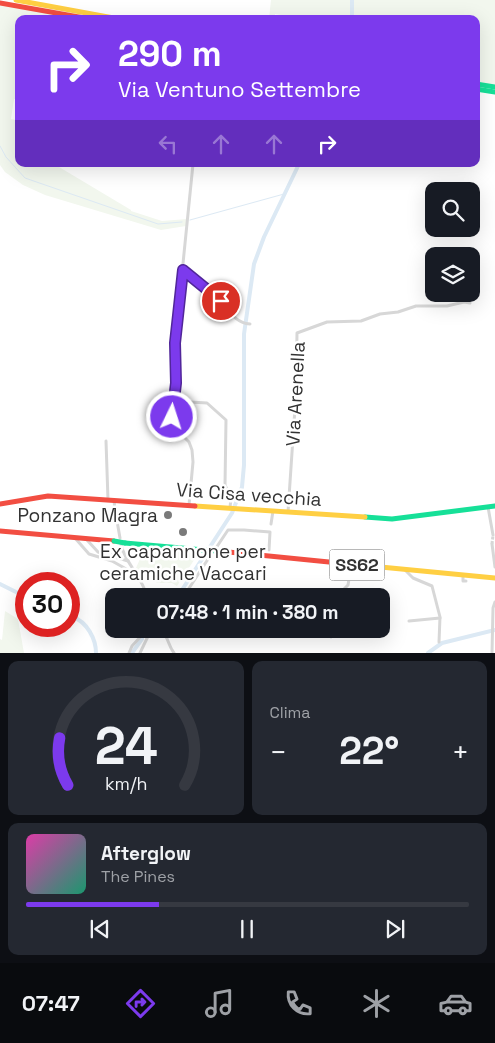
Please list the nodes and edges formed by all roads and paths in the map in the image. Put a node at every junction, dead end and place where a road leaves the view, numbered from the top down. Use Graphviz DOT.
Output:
graph roads {
  1 [pos="16,0"];
  2 [pos="0,2"];
  3 [pos="69,15"];
  4 [pos="97,15"];
  5 [pos="480,85"];
  6 [pos="495,87"];
  7 [pos="480,90"];
  8 [pos="495,92"];
  9 [pos="193,167"];
  10 [pos="183,270"];
  11 [pos="470,303"];
  12 [pos="247,323"];
  13 [pos="173,401"];
  14 [pos="106,441"];
  15 [pos="111,500"];
  16 [pos="0,504"];
  17 [pos="189,505"];
  18 [pos="495,506"];
  19 [pos="488,507"];
  20 [pos="233,508"];
  21 [pos="115,511"];
  22 [pos="273,511"];
  23 [pos="288,512"];
  24 [pos="117,521"];
  25 [pos="271,524"];
  26 [pos="0,531"];
  27 [pos="493,535"];
  28 [pos="75,538"];
  29 [pos="120,538"];
  30 [pos="87,539"];
  31 [pos="98,540"];
  32 [pos="492,544"];
  33 [pos="123,546"];
  34 [pos="94,547"];
  35 [pos="217,549"];
  36 [pos="84,550"];
  37 [pos="269,550"];
  38 [pos="212,553"];
  39 [pos="108,556"];
  40 [pos="128,561"];
  41 [pos="122,566"];
  42 [pos="365,566"];
  43 [pos="495,567"];
  44 [pos="404,569"];
  45 [pos="137,575"];
  46 [pos="495,578"];
  47 [pos="143,588"];
  48 [pos="189,588"];
  49 [pos="345,588"];
  50 [pos="495,602"];
  51 [pos="440,618"];
  52 [pos="409,621"];
  53 [pos="493,633"];
  54 [pos="139,638"];
  55 [pos="148,638"];
  56 [pos="168,638"];
  57 [pos="439,642"];
  58 [pos="129,653"];
  59 [pos="140,653"];
  60 [pos="174,653"];
  61 [pos="492,653"];
  1 -- 4 [label="main road"];
  2 -- 3 [label="main road"];
  5 -- 6 [label="main road"];
  7 -- 8 [label="main road"];
  9 -- 10 [label="street"];
  10 -- 12 [label="street"];
  10 -- 13 [label="street"];
  11 -- 23 [label="street, Via Arenella"];
  13 -- 17 [label="street"];
  13 -- 20 [label="street"];
  14 -- 15 [label="street"];
  15 -- 16 [label="main road, Via Cisa vecchia"];
  15 -- 17 [label="main road, Via Cisa vecchia"];
  15 -- 21 [label="street"];
  17 -- 20 [label="main road, Via Cisa vecchia"];
  18 -- 19 [label="main road, Via Cisa vecchia"];
  19 -- 23 [label="main road, Via Cisa vecchia"];
  19 -- 27 [label="street"];
  20 -- 22 [label="main road, Via Cisa vecchia"];
  22 -- 23 [label="main road, Via Cisa vecchia"];
  22 -- 25 [label="street"];
  24 -- 29 [label="street"];
  26 -- 28 [label="main road, SS62"];
  28 -- 30 [label="main road, SS62"];
  28 -- 36 [label="street"];
  30 -- 31 [label="main road, SS62"];
  30 -- 34 [label="street"];
  30 -- 36 [label="street"];
  31 -- 33 [label="main road, SS62, bridge"];
  31 -- 34 [label="street"];
  32 -- 43 [label="street"];
  33 -- 35 [label="main road, SS62, bridge"];
  33 -- 39 [label="street"];
  33 -- 40 [label="street"];
  34 -- 39 [label="street"];
  35 -- 37 [label="street"];
  35 -- 42 [label="main road, SS62"];
  36 -- 41 [label="street"];
  38 -- 48 [label="street"];
  39 -- 40 [label="street"];
  40 -- 41 [label="street"];
  40 -- 45 [label="street"];
  41 -- 45 [label="street"];
  42 -- 44 [label="main road, SS62"];
  42 -- 49 [label="street"];
  44 -- 46 [label="main road, SS62"];
  44 -- 51 [label="street"];
  45 -- 47 [label="street"];
  50 -- 53 [label="street"];
  51 -- 52 [label="street"];
  51 -- 57 [label="street"];
  53 -- 61 [label="street"];
  54 -- 58 [label="street"];
  55 -- 59 [label="street"];
  56 -- 60 [label="street"];
}
